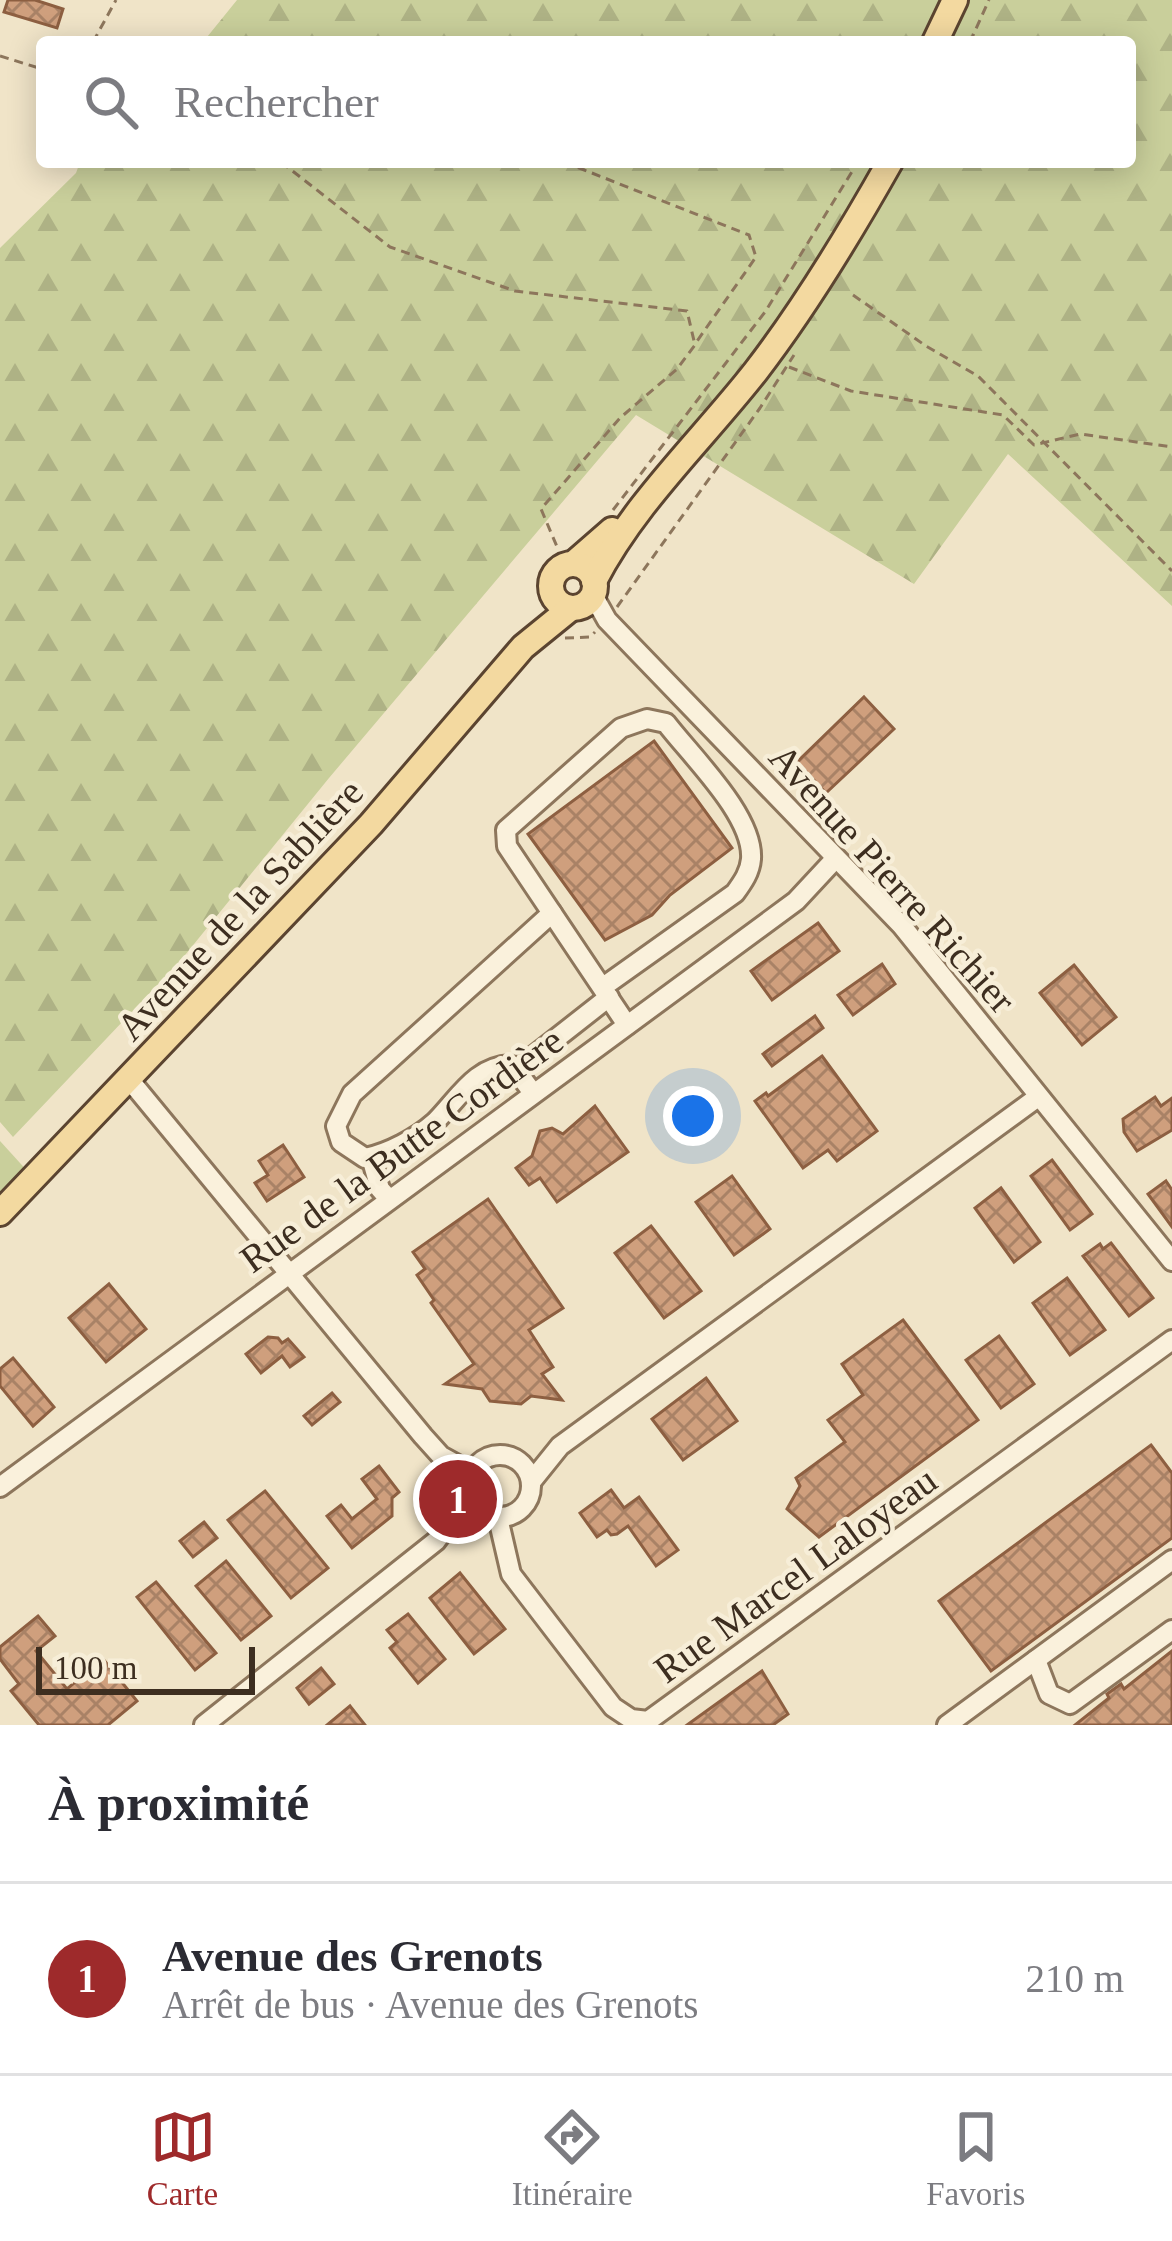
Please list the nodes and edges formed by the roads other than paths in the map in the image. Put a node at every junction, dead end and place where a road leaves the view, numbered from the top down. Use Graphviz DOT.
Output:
graph roads {
  1 [pos="955,0"];
  2 [pos="971,0"];
  3 [pos="938,36"];
  4 [pos="955,36"];
  5 [pos="869,168"];
  6 [pos="886,168"];
  7 [pos="566,559"];
  8 [pos="579,597"];
  9 [pos="836,859"];
  10 [pos="552,913"];
  11 [pos="606,992"];
  12 [pos="627,1024"];
  13 [pos="516,1070"];
  14 [pos="128,1078"];
  15 [pos="533,1093"];
  16 [pos="1038,1097"];
  17 [pos="371,1157"];
  18 [pos="388,1198"];
  19 [pos="0,1213"];
  20 [pos="1172,1260"];
  21 [pos="289,1271"];
  22 [pos="1172,1340"];
  23 [pos="560,1446"];
  24 [pos="515,1459"];
  25 [pos="472,1473"];
  26 [pos="531,1482"];
  27 [pos="0,1486"];
  28 [pos="470,1495"];
  29 [pos="521,1510"];
  30 [pos="492,1516"];
  31 [pos="436,1541"];
  32 [pos="507,1544"];
  33 [pos="1172,1560"];
  34 [pos="1172,1630"];
  35 [pos="1036,1660"];
  36 [pos="204,1725"];
  37 [pos="947,1725"];
  1 -- 3 [label="main road"];
  2 -- 4 [label="main road"];
  5 -- 7 [label="main road"];
  6 -- 8 [label="main road"];
  7 -- 8 [label="main road"];
  7 -- 8 [label="main road"];
  8 -- 9 [label="street, Avenue Pierre Richier"];
  8 -- 14 [label="main road, Avenue de la Sablière"];
  9 -- 12 [label="street, Rue de la Butte Cordière"];
  9 -- 16 [label="street, Avenue Pierre Richier"];
  10 -- 11 [label="street"];
  10 -- 11 [label="street"];
  10 -- 17 [label="street"];
  11 -- 12 [label="street"];
  11 -- 13 [label="street"];
  12 -- 15 [label="street, Rue de la Butte Cordière"];
  13 -- 15 [label="street"];
  13 -- 17 [label="street"];
  14 -- 19 [label="main road, Avenue de la Sablière"];
  14 -- 21 [label="street"];
  15 -- 18 [label="street, Rue de la Butte Cordière"];
  16 -- 20 [label="street, Avenue Pierre Richier"];
  16 -- 23 [label="street"];
  17 -- 18 [label="street"];
  18 -- 21 [label="street, Rue de la Butte Cordière"];
  21 -- 25 [label="street"];
  21 -- 27 [label="street, Rue de la Butte Cordière"];
  22 -- 32 [label="street, Rue Marcel Laloyeau"];
  23 -- 24 [label="street"];
  23 -- 26 [label="street"];
  24 -- 25 [label="street"];
  24 -- 26 [label="street"];
  25 -- 28 [label="street"];
  26 -- 29 [label="street"];
  28 -- 30 [label="street"];
  28 -- 31 [label="street"];
  29 -- 30 [label="street"];
  29 -- 32 [label="street"];
  30 -- 31 [label="street"];
  30 -- 32 [label="street"];
  31 -- 36 [label="street"];
  33 -- 35 [label="street"];
  34 -- 35 [label="street"];
  35 -- 37 [label="street"];
}
